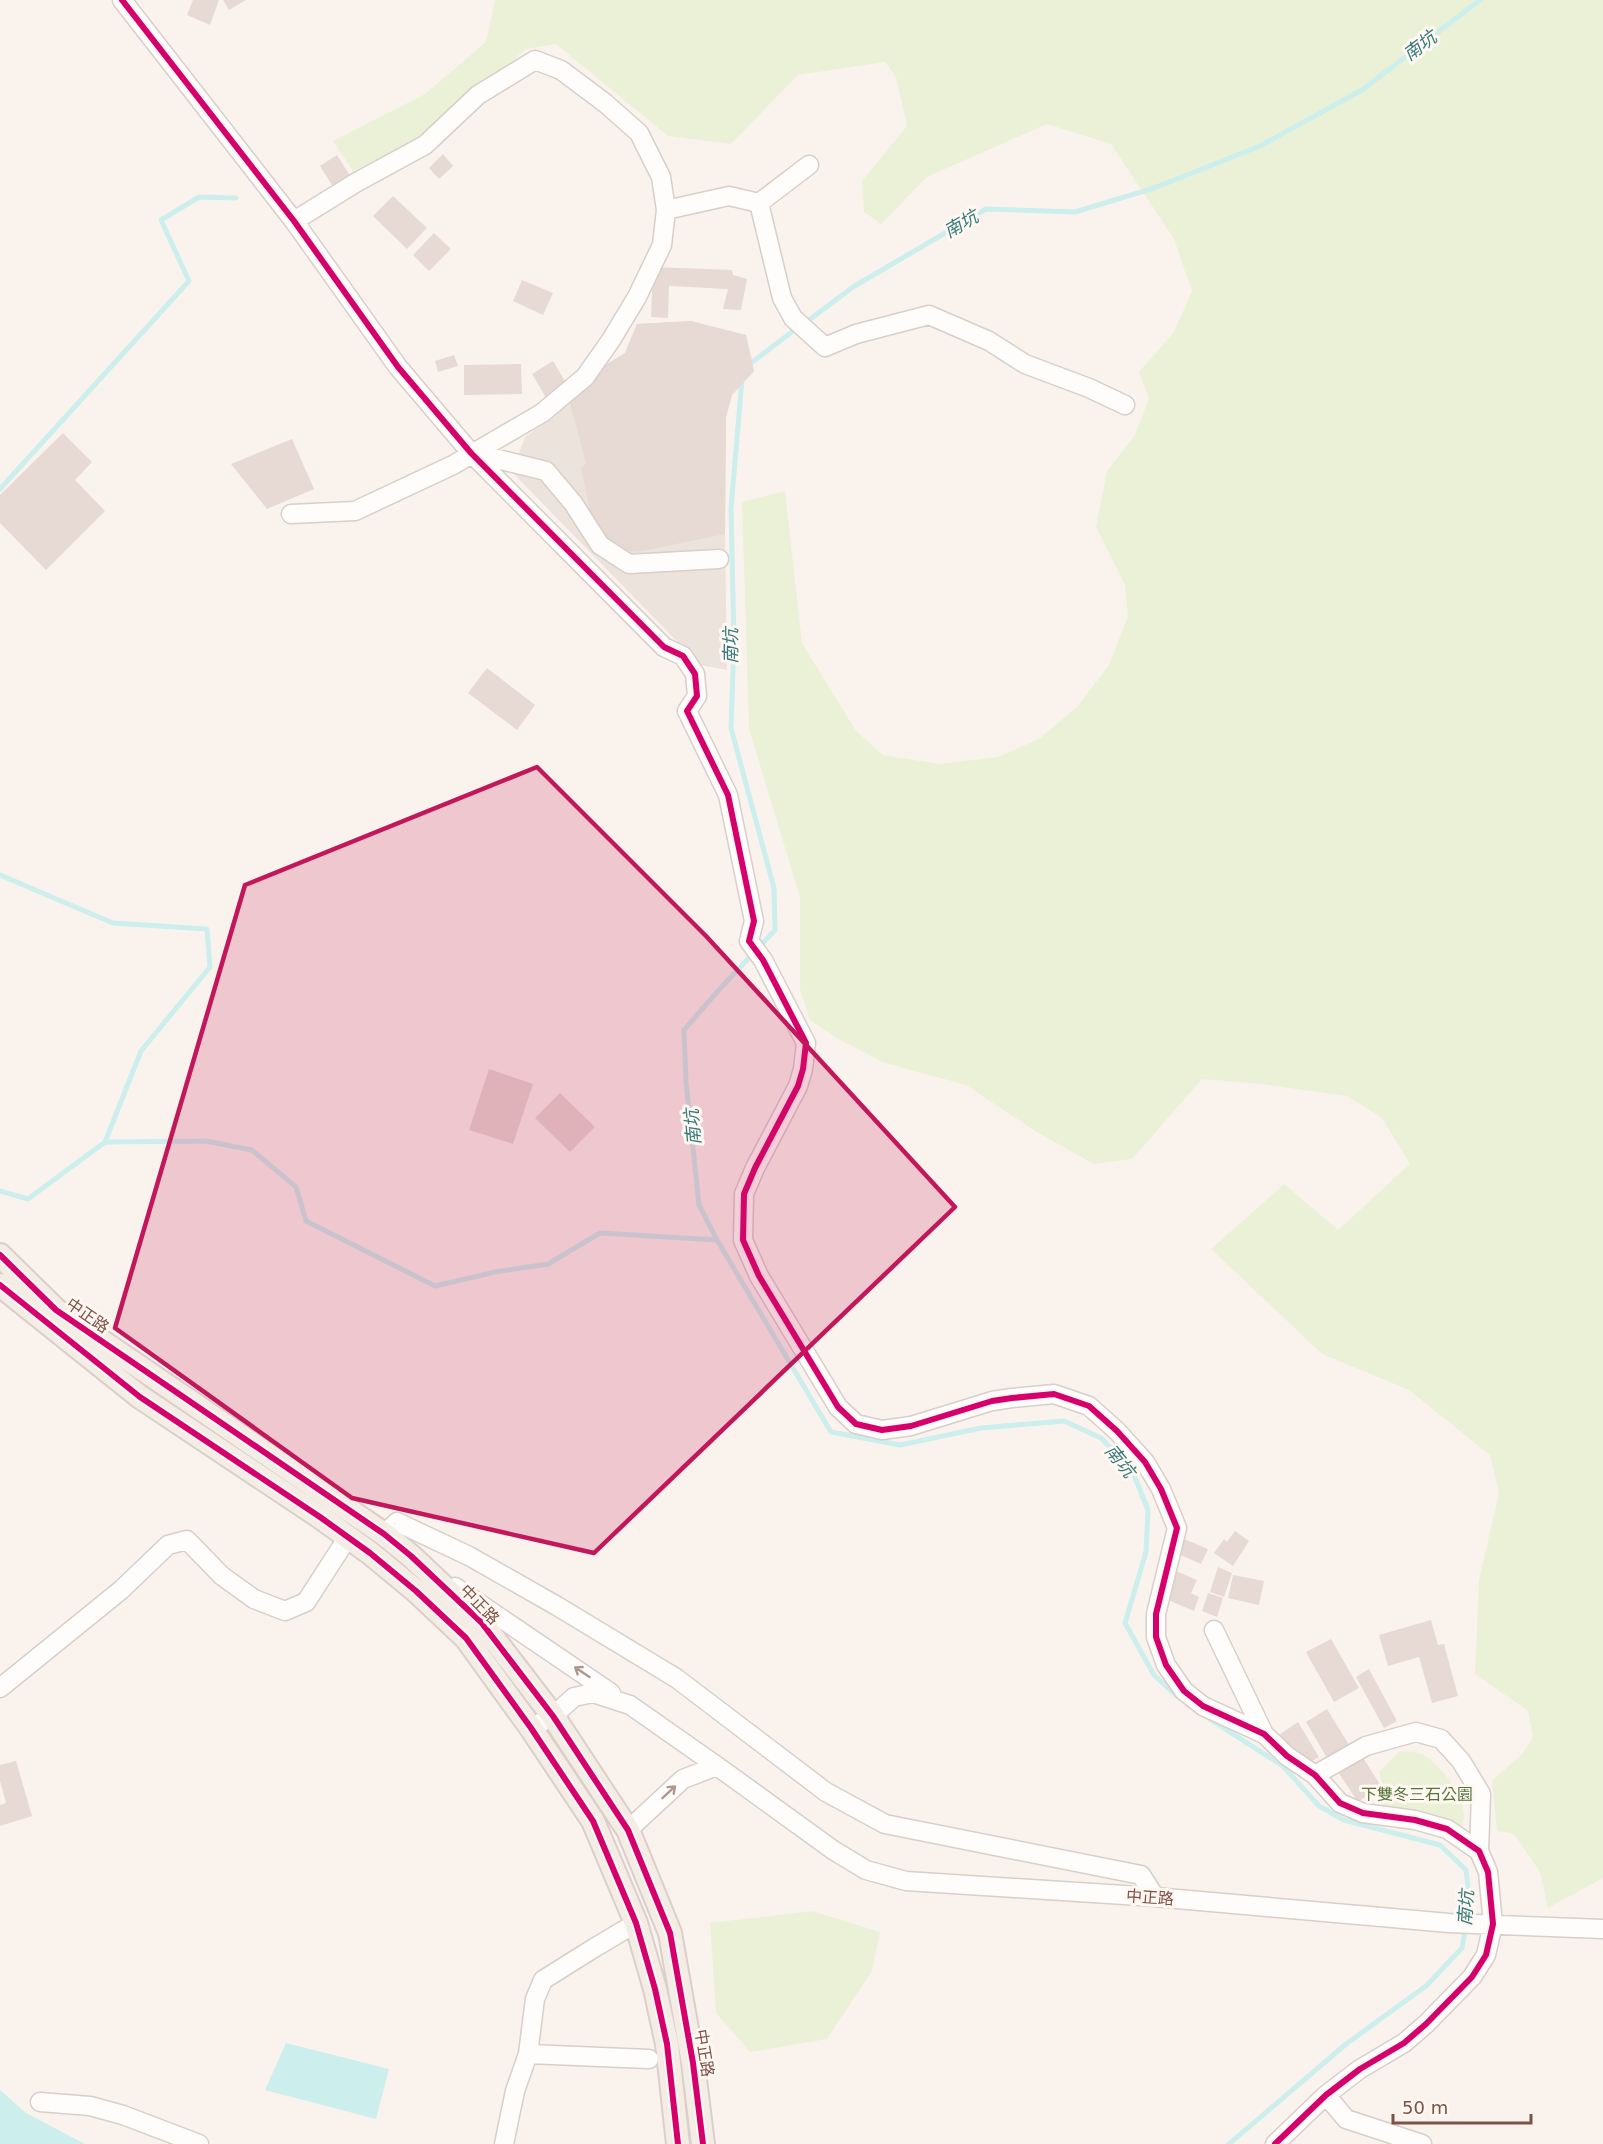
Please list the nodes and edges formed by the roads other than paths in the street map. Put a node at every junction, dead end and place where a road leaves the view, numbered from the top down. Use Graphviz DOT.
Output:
graph roads {
  1 [pos="122,0"];
  2 [pos="808,165"];
  3 [pos="759,203"];
  4 [pos="666,210"];
  5 [pos="294,221"];
  6 [pos="1125,405"];
  7 [pos="471,453"];
  8 [pos="291,514"];
  9 [pos="719,559"];
  10 [pos="0,1255"];
  11 [pos="0,1285"];
  12 [pos="384,1534"];
  13 [pos="348,1537"];
  14 [pos="419,1563"];
  15 [pos="1214,1630"];
  16 [pos="0,1688"];
  17 [pos="630,1705"];
  18 [pos="553,1716"];
  19 [pos="531,1728"];
  20 [pos="1264,1734"];
  21 [pos="717,1766"];
  22 [pos="1315,1775"];
  23 [pos="628,1830"];
  24 [pos="1479,1851"];
  25 [pos="1155,1897"];
  26 [pos="636,1923"];
  27 [pos="1485,1924"];
  28 [pos="1603,1929"];
  29 [pos="528,2054"];
  30 [pos="649,2059"];
  31 [pos="1326,2095"];
  32 [pos="40,2102"];
  33 [pos="200,2144"];
  34 [pos="504,2144"];
  35 [pos="678,2144"];
  36 [pos="703,2144"];
  37 [pos="1275,2144"];
  38 [pos="1422,2144"];
  1 -- 5 [label="street"];
  2 -- 3 [label="street"];
  3 -- 4 [label="street"];
  3 -- 6 [label="street"];
  4 -- 5 [label="street"];
  4 -- 7 [label="street"];
  5 -- 7 [label="street"];
  7 -- 8 [label="street"];
  7 -- 9 [label="street"];
  7 -- 20 [label="street"];
  10 -- 12 [label="main road, 中正路"];
  11 -- 13 [label="main road, 中正路"];
  12 -- 14 [label="main road, 中正路"];
  12 -- 25 [label="street"];
  13 -- 16 [label="street"];
  13 -- 19 [label="main road, 中正路"];
  17 -- 14 [label="street, one-way"];
  14 -- 18 [label="main road, 中正路"];
  15 -- 20 [label="street"];
  17 -- 18 [label="street, 中正路"];
  17 -- 21 [label="street, 中正路"];
  18 -- 19 [label="street, 中正路"];
  18 -- 23 [label="main road, 中正路"];
  19 -- 26 [label="main road, 中正路"];
  20 -- 22 [label="street"];
  23 -- 21 [label="street, one-way"];
  21 -- 25 [label="street, 中正路"];
  22 -- 24 [label="street"];
  22 -- 24 [label="street"];
  23 -- 36 [label="main road, 中正路"];
  24 -- 27 [label="street"];
  25 -- 27 [label="street, 中正路"];
  26 -- 29 [label="street"];
  26 -- 35 [label="main road, 中正路"];
  27 -- 28 [label="street"];
  27 -- 31 [label="street"];
  29 -- 30 [label="street"];
  29 -- 34 [label="street"];
  31 -- 37 [label="street"];
  31 -- 38 [label="street"];
  32 -- 33 [label="street"];
}
